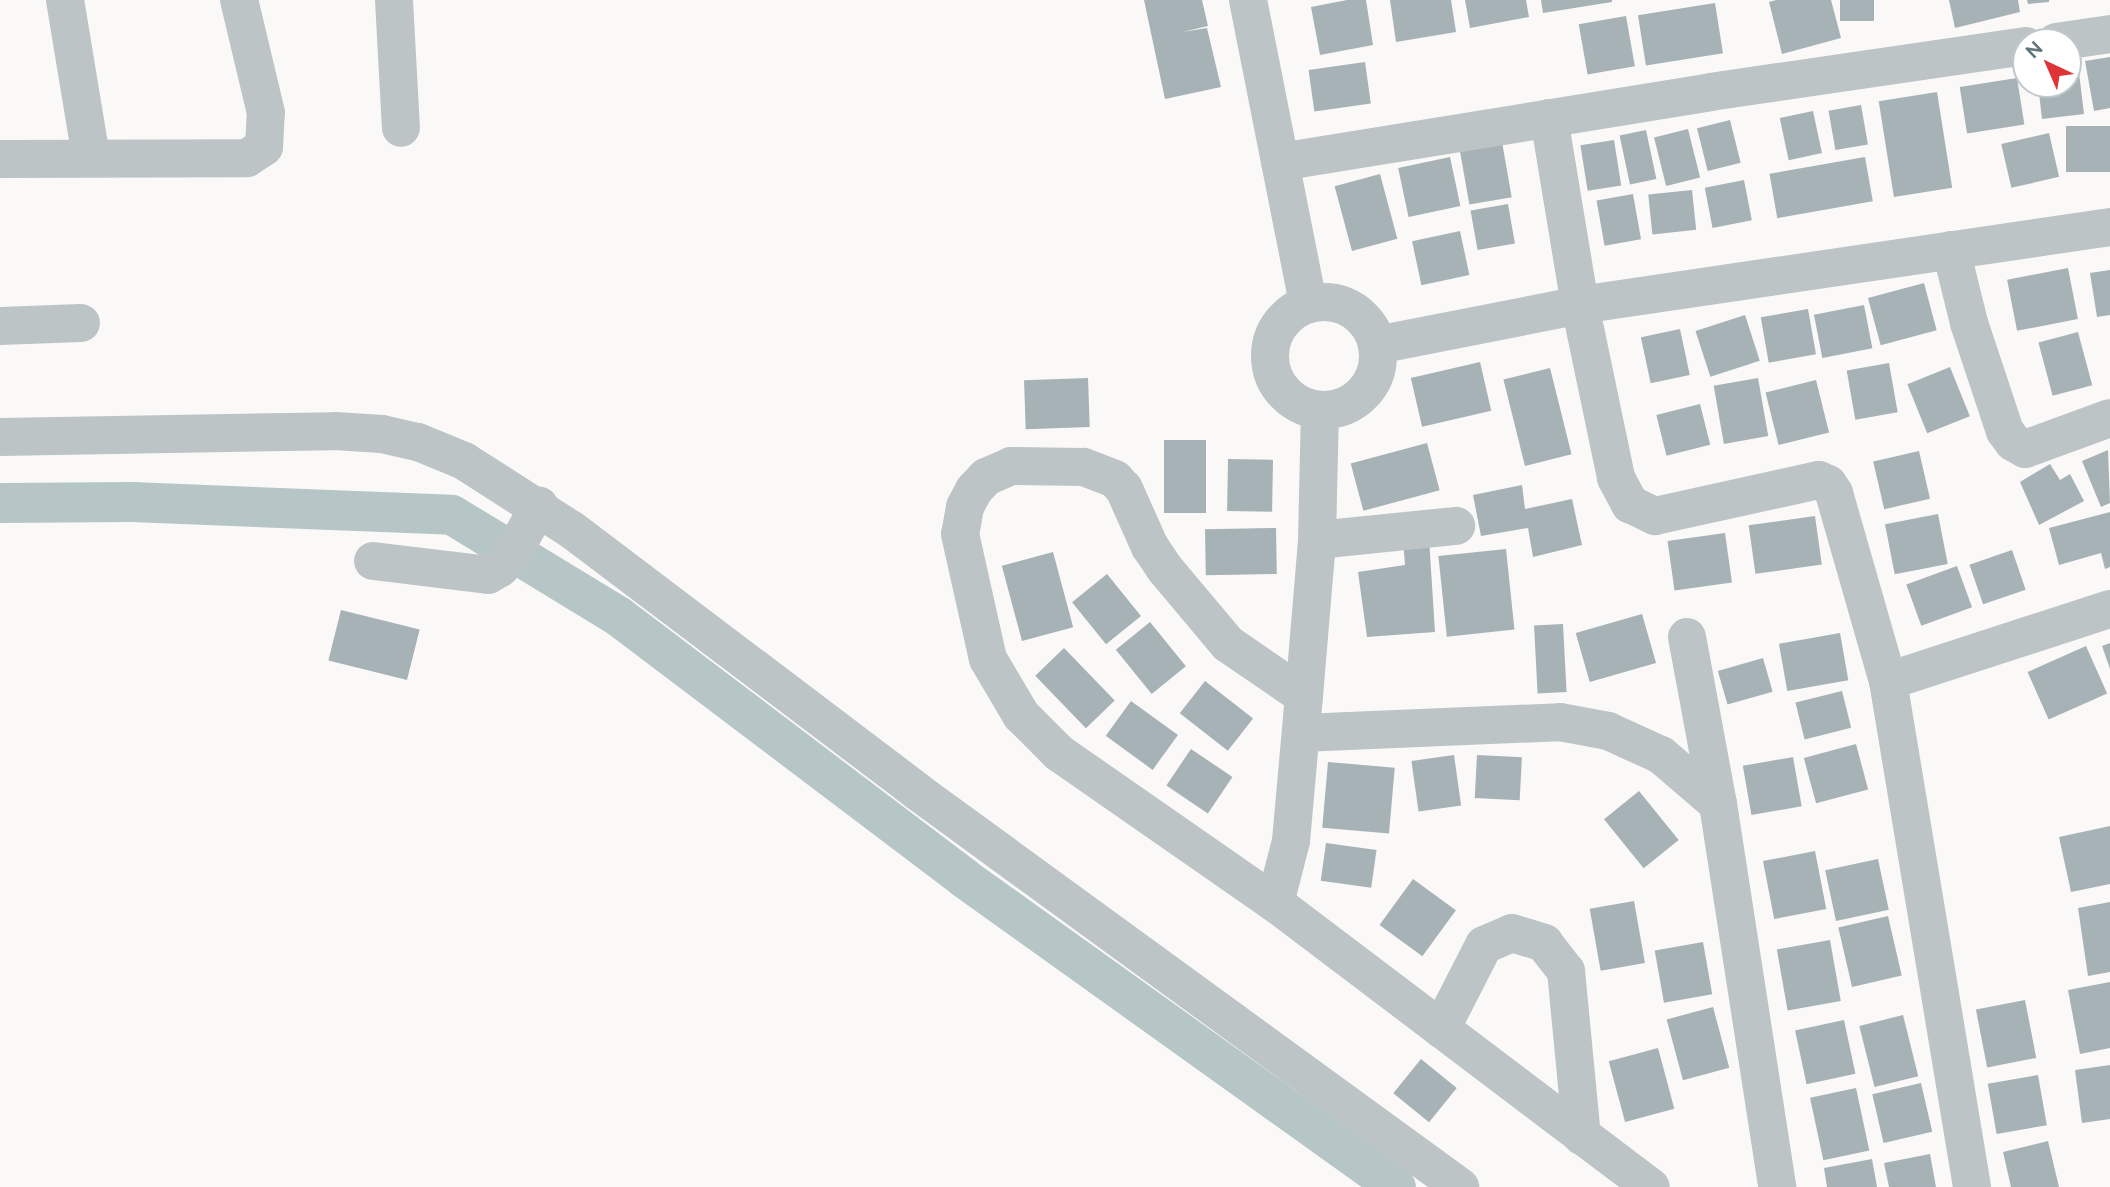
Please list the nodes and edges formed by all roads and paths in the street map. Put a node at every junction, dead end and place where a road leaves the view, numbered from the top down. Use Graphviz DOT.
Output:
graph roads {
  1 [pos="65,0"];
  2 [pos="239,0"];
  3 [pos="394,0"];
  4 [pos="1248,0"];
  5 [pos="2110,34"];
  6 [pos="2082,38"];
  7 [pos="2012,48"];
  8 [pos="1549,118"];
  9 [pos="401,128"];
  10 [pos="91,157"];
  11 [pos="0,159"];
  12 [pos="1280,162"];
  13 [pos="2110,227"];
  14 [pos="1951,250"];
  15 [pos="1308,304"];
  16 [pos="1580,305"];
  17 [pos="81,323"];
  18 [pos="0,326"];
  19 [pos="1377,345"];
  20 [pos="1320,411"];
  21 [pos="2110,418"];
  22 [pos="0,437"];
  23 [pos="538,506"];
  24 [pos="1456,526"];
  25 [pos="1317,540"];
  26 [pos="373,561"];
  27 [pos="2110,609"];
  28 [pos="1687,637"];
  29 [pos="1888,681"];
  30 [pos="1303,715"];
  31 [pos="1718,804"];
  32 [pos="1275,903"];
  33 [pos="1441,1029"];
  34 [pos="1582,1136"];
  35 [pos="1460,1187"];
  36 [pos="1651,1187"];
  37 [pos="1777,1187"];
  38 [pos="1972,1187"];
  1 -- 10 [label="street"];
  2 -- 10 [label="street"];
  3 -- 9 [label="street"];
  4 -- 12 [label="street"];
  5 -- 6 [label="street"];
  7 -- 8 [label="street"];
  8 -- 12 [label="street"];
  8 -- 16 [label="street"];
  10 -- 11 [label="street"];
  12 -- 15 [label="street"];
  13 -- 14 [label="street"];
  14 -- 16 [label="street"];
  14 -- 21 [label="street"];
  15 -- 19 [label="street"];
  15 -- 20 [label="street"];
  16 -- 19 [label="street"];
  16 -- 29 [label="street"];
  17 -- 18 [label="street"];
  19 -- 20 [label="street"];
  20 -- 25 [label="street"];
  22 -- 23 [label="street"];
  23 -- 26 [label="street"];
  23 -- 35 [label="street"];
  24 -- 25 [label="street"];
  25 -- 30 [label="street"];
  27 -- 29 [label="street"];
  28 -- 31 [label="street"];
  29 -- 38 [label="street"];
  30 -- 31 [label="street"];
  30 -- 32 [label="street"];
  30 -- 32 [label="street"];
  31 -- 37 [label="street"];
  32 -- 33 [label="street"];
  33 -- 34 [label="street"];
  33 -- 34 [label="street"];
  34 -- 36 [label="street"];
}
